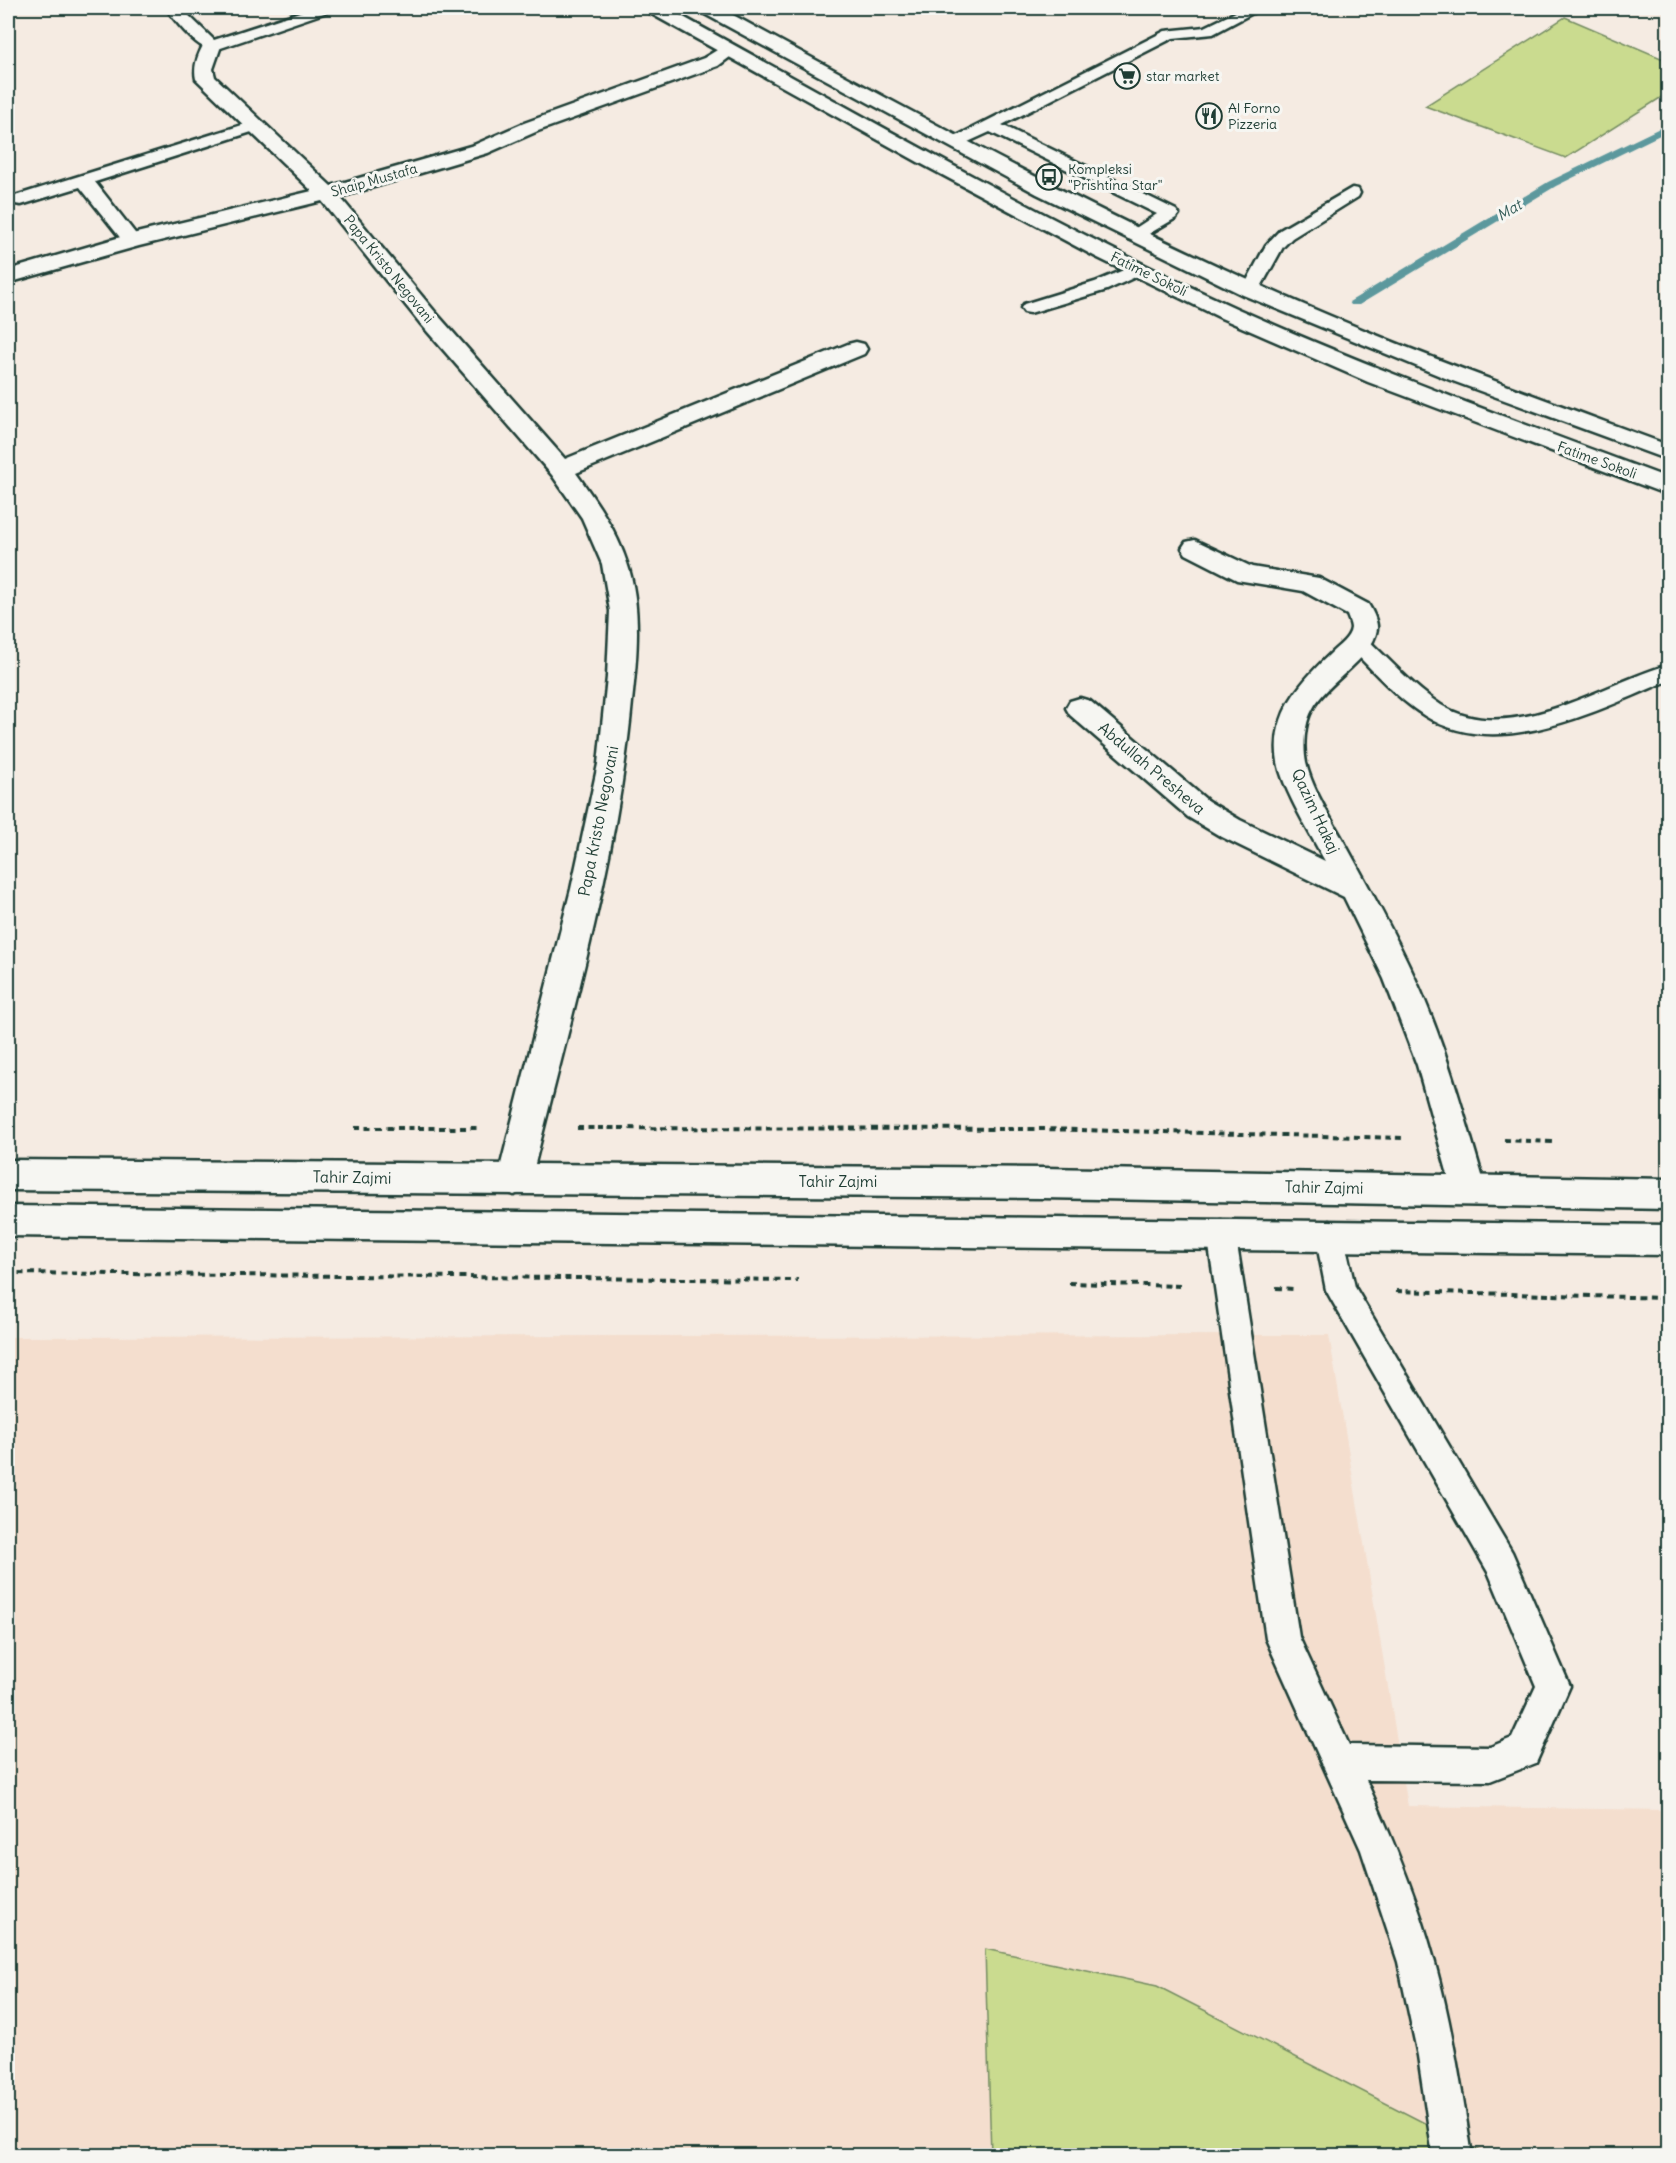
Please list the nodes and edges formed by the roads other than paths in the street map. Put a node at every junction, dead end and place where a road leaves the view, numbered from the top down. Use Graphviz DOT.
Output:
graph roads {
  1 [pos="173,8"];
  2 [pos="325,8"];
  3 [pos="654,8"];
  4 [pos="707,8"];
  5 [pos="1255,8"];
  6 [pos="212,46"];
  7 [pos="729,51"];
  8 [pos="255,126"];
  9 [pos="990,126"];
  10 [pos="957,142"];
  11 [pos="84,180"];
  12 [pos="1352,193"];
  13 [pos="327,194"];
  14 [pos="21,200"];
  15 [pos="1134,235"];
  16 [pos="132,241"];
  17 [pos="1138,269"];
  18 [pos="8,277"];
  19 [pos="1251,290"];
  20 [pos="1030,308"];
  21 [pos="856,349"];
  22 [pos="1668,453"];
  23 [pos="561,470"];
  24 [pos="1668,487"];
  25 [pos="1195,548"];
  26 [pos="1358,643"];
  27 [pos="1668,673"];
  28 [pos="1080,708"];
  29 [pos="1355,889"];
  30 [pos="8,1175"];
  31 [pos="514,1180"];
  32 [pos="1469,1189"];
  33 [pos="1668,1194"];
  34 [pos="8,1221"];
  35 [pos="1221,1232"];
  36 [pos="1329,1234"];
  37 [pos="1668,1240"];
  38 [pos="1340,1762"];
  39 [pos="1453,2156"];
  1 -- 6 [label="lane"];
  2 -- 6 [label="lane"];
  3 -- 7 [label="street, Fatime Sokoli"];
  4 -- 10 [label="street, Fatime Sokoli"];
  5 -- 9 [label="lane"];
  6 -- 8 [label="street, Papa Kristo Negovani"];
  7 -- 13 [label="street, Shaip Mustafa"];
  7 -- 17 [label="street, Fatime Sokoli"];
  8 -- 11 [label="lane"];
  8 -- 13 [label="street, Papa Kristo Negovani"];
  9 -- 10 [label="lane"];
  9 -- 15 [label="lane"];
  10 -- 15 [label="street, Fatime Sokoli"];
  11 -- 14 [label="lane"];
  11 -- 16 [label="lane"];
  12 -- 19 [label="lane"];
  13 -- 16 [label="street, Shaip Mustafa"];
  13 -- 23 [label="street, Papa Kristo Negovani"];
  15 -- 19 [label="street, Fatime Sokoli"];
  16 -- 18 [label="street, Shaip Mustafa"];
  17 -- 20 [label="lane"];
  17 -- 24 [label="street, Fatime Sokoli"];
  19 -- 22 [label="street, Fatime Sokoli"];
  21 -- 23 [label="street"];
  23 -- 31 [label="street, Papa Kristo Negovani"];
  25 -- 26 [label="street"];
  26 -- 27 [label="lane"];
  26 -- 29 [label="street, Qazim Hakaj"];
  28 -- 29 [label="street, Abdullah Presheva"];
  29 -- 32 [label="street, Qazim Hakaj"];
  30 -- 31 [label="street, Tahir Zajmi"];
  31 -- 32 [label="street, Tahir Zajmi"];
  32 -- 33 [label="street, Tahir Zajmi"];
  34 -- 35 [label="street"];
  35 -- 36 [label="street"];
  35 -- 38 [label="lane"];
  36 -- 37 [label="street"];
  36 -- 38 [label="lane"];
  38 -- 39 [label="lane"];
}
